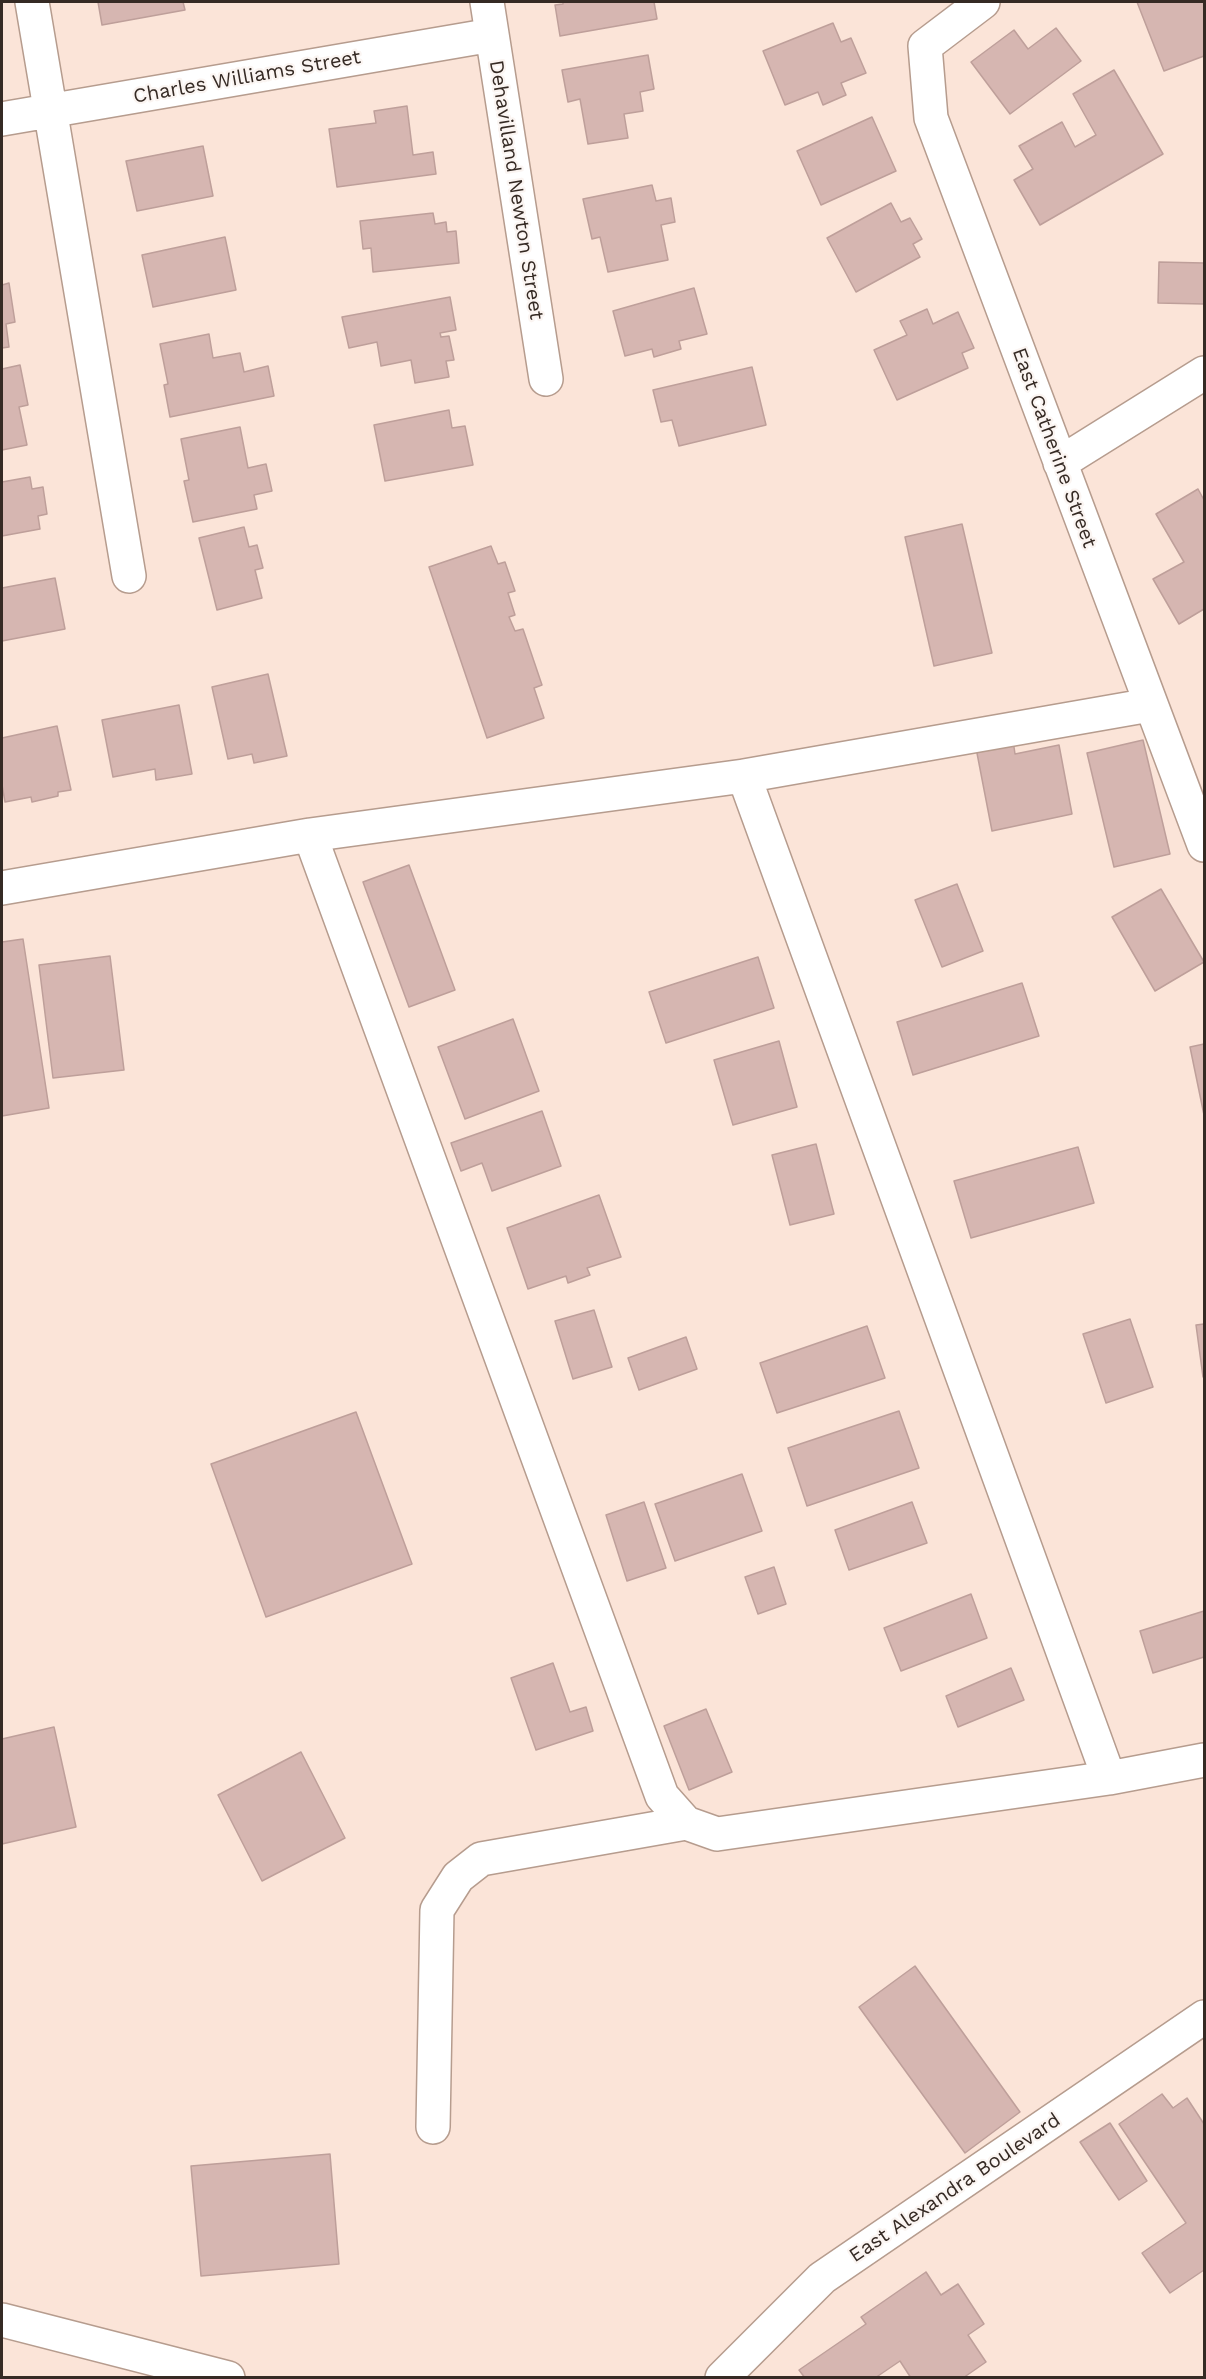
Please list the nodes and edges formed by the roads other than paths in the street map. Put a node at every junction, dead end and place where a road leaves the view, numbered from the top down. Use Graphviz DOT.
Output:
graph roads {
  1 [pos="32,2"];
  2 [pos="487,2"];
  3 [pos="983,2"];
  4 [pos="492,35"];
  5 [pos="49,111"];
  6 [pos="2,118"];
  7 [pos="1204,373"];
  8 [pos="546,379"];
  9 [pos="1060,464"];
  10 [pos="129,576"];
  11 [pos="1150,705"];
  12 [pos="744,776"];
  13 [pos="310,835"];
  14 [pos="1204,845"];
  15 [pos="2,888"];
  16 [pos="1204,1760"];
  17 [pos="1109,1778"];
  18 [pos="686,1823"];
  19 [pos="1204,2017"];
  20 [pos="433,2127"];
  21 [pos="2,2320"];
  22 [pos="228,2378"];
  23 [pos="722,2378"];
  1 -- 5 [label="street"];
  2 -- 4 [label="street, Dehavilland Newton Street"];
  3 -- 9 [label="street, East Catherine Street"];
  4 -- 5 [label="street, Charles Williams Street"];
  4 -- 8 [label="street, Dehavilland Newton Street"];
  5 -- 6 [label="street, Charles Williams Street"];
  5 -- 10 [label="street"];
  7 -- 9 [label="street"];
  9 -- 11 [label="street, East Catherine Street"];
  11 -- 12 [label="street"];
  11 -- 14 [label="street, East Catherine Street"];
  12 -- 13 [label="street"];
  12 -- 17 [label="street"];
  13 -- 15 [label="street"];
  13 -- 18 [label="street"];
  16 -- 17 [label="street"];
  17 -- 18 [label="street"];
  18 -- 20 [label="street"];
  19 -- 23 [label="street, East Alexandra Boulevard"];
  21 -- 22 [label="street"];
}
